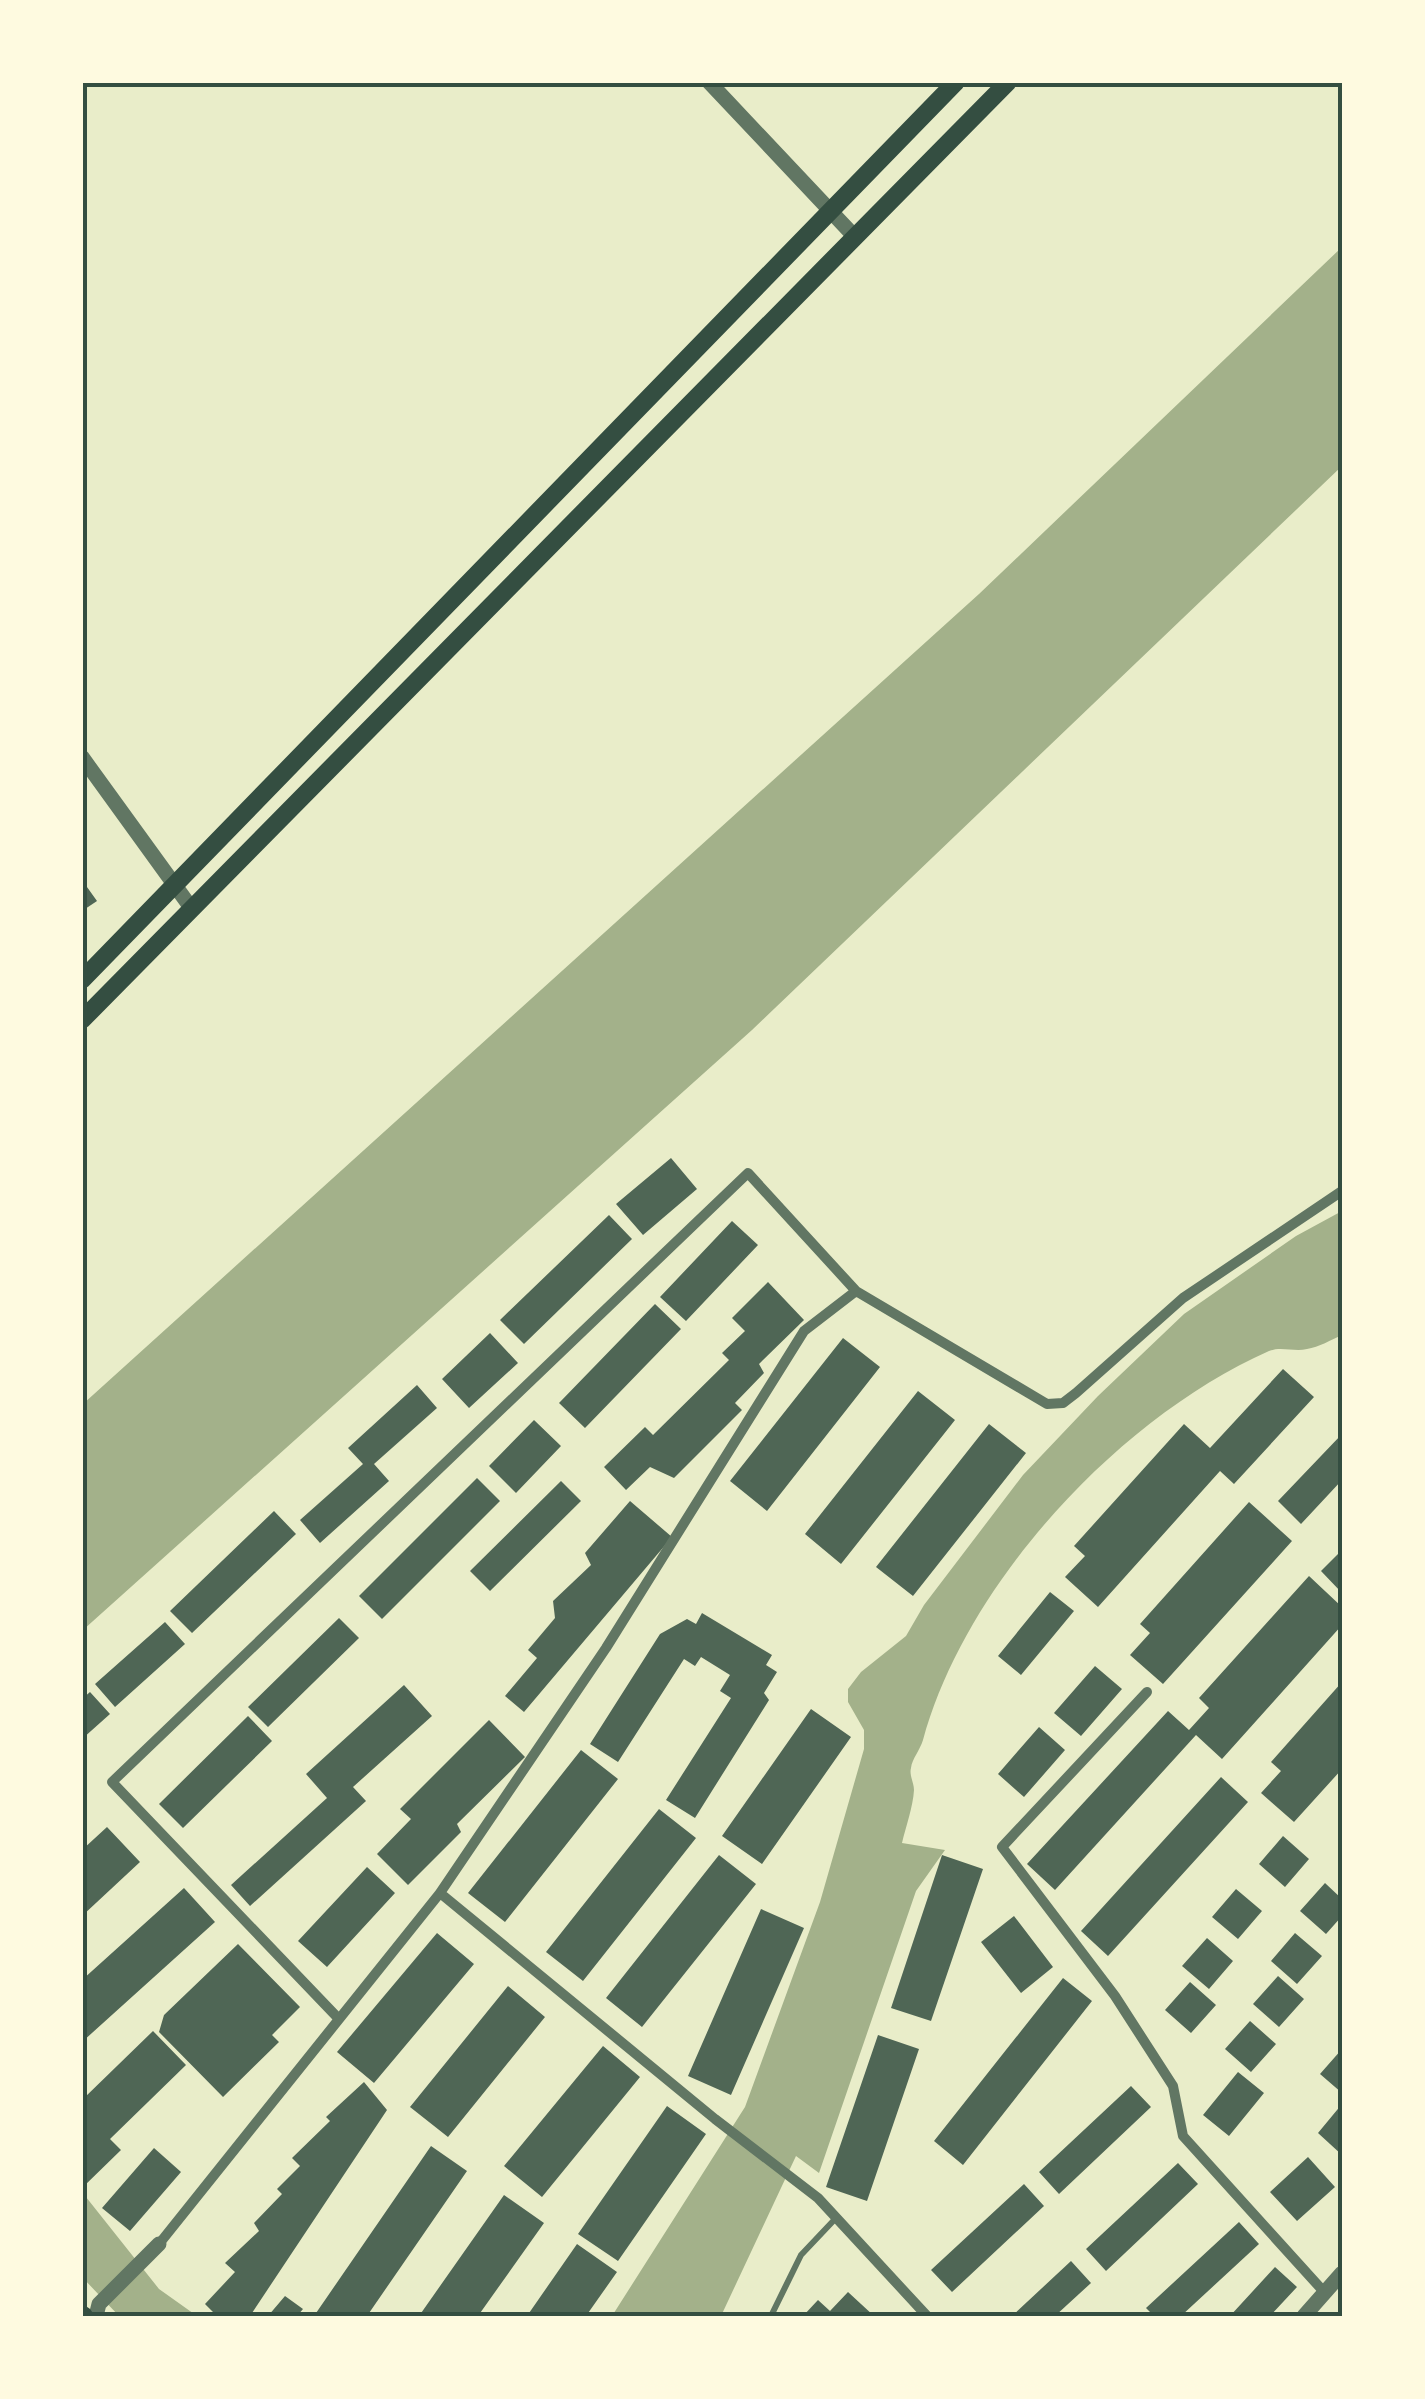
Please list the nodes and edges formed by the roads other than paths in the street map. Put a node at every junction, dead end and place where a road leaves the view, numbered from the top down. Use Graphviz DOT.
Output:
graph roads {
  1 [pos="709,82"];
  2 [pos="956,82"];
  3 [pos="1008,82"];
  4 [pos="830,210"];
  5 [pos="856,237"];
  6 [pos="82,757"];
  7 [pos="175,887"];
  8 [pos="192,908"];
  9 [pos="82,980"];
  10 [pos="82,1020"];
  11 [pos="1342,1191"];
  12 [pos="856,1291"];
  13 [pos="1146,1692"];
  14 [pos="440,1893"];
  15 [pos="338,2018"];
  16 [pos="836,2218"];
  17 [pos="160,2244"];
  18 [pos="1342,2273"];
  19 [pos="1325,2293"];
  20 [pos="90,2313"];
  21 [pos="771,2316"];
  22 [pos="927,2316"];
  23 [pos="1304,2316"];
  1 -- 4 [label="street"];
  2 -- 4 [label="main road"];
  3 -- 5 [label="main road"];
  4 -- 5 [label="street"];
  4 -- 7 [label="main road"];
  5 -- 8 [label="main road"];
  6 -- 7 [label="street"];
  7 -- 8 [label="street"];
  7 -- 9 [label="main road"];
  8 -- 10 [label="main road"];
  11 -- 12 [label="street"];
  12 -- 14 [label="street"];
  12 -- 15 [label="street"];
  13 -- 19 [label="street"];
  14 -- 15 [label="street"];
  14 -- 16 [label="street"];
  15 -- 17 [label="street"];
  16 -- 21 [label="lane"];
  16 -- 22 [label="street"];
  17 -- 20 [label="street"];
  18 -- 19 [label="street"];
  19 -- 23 [label="street"];
}
